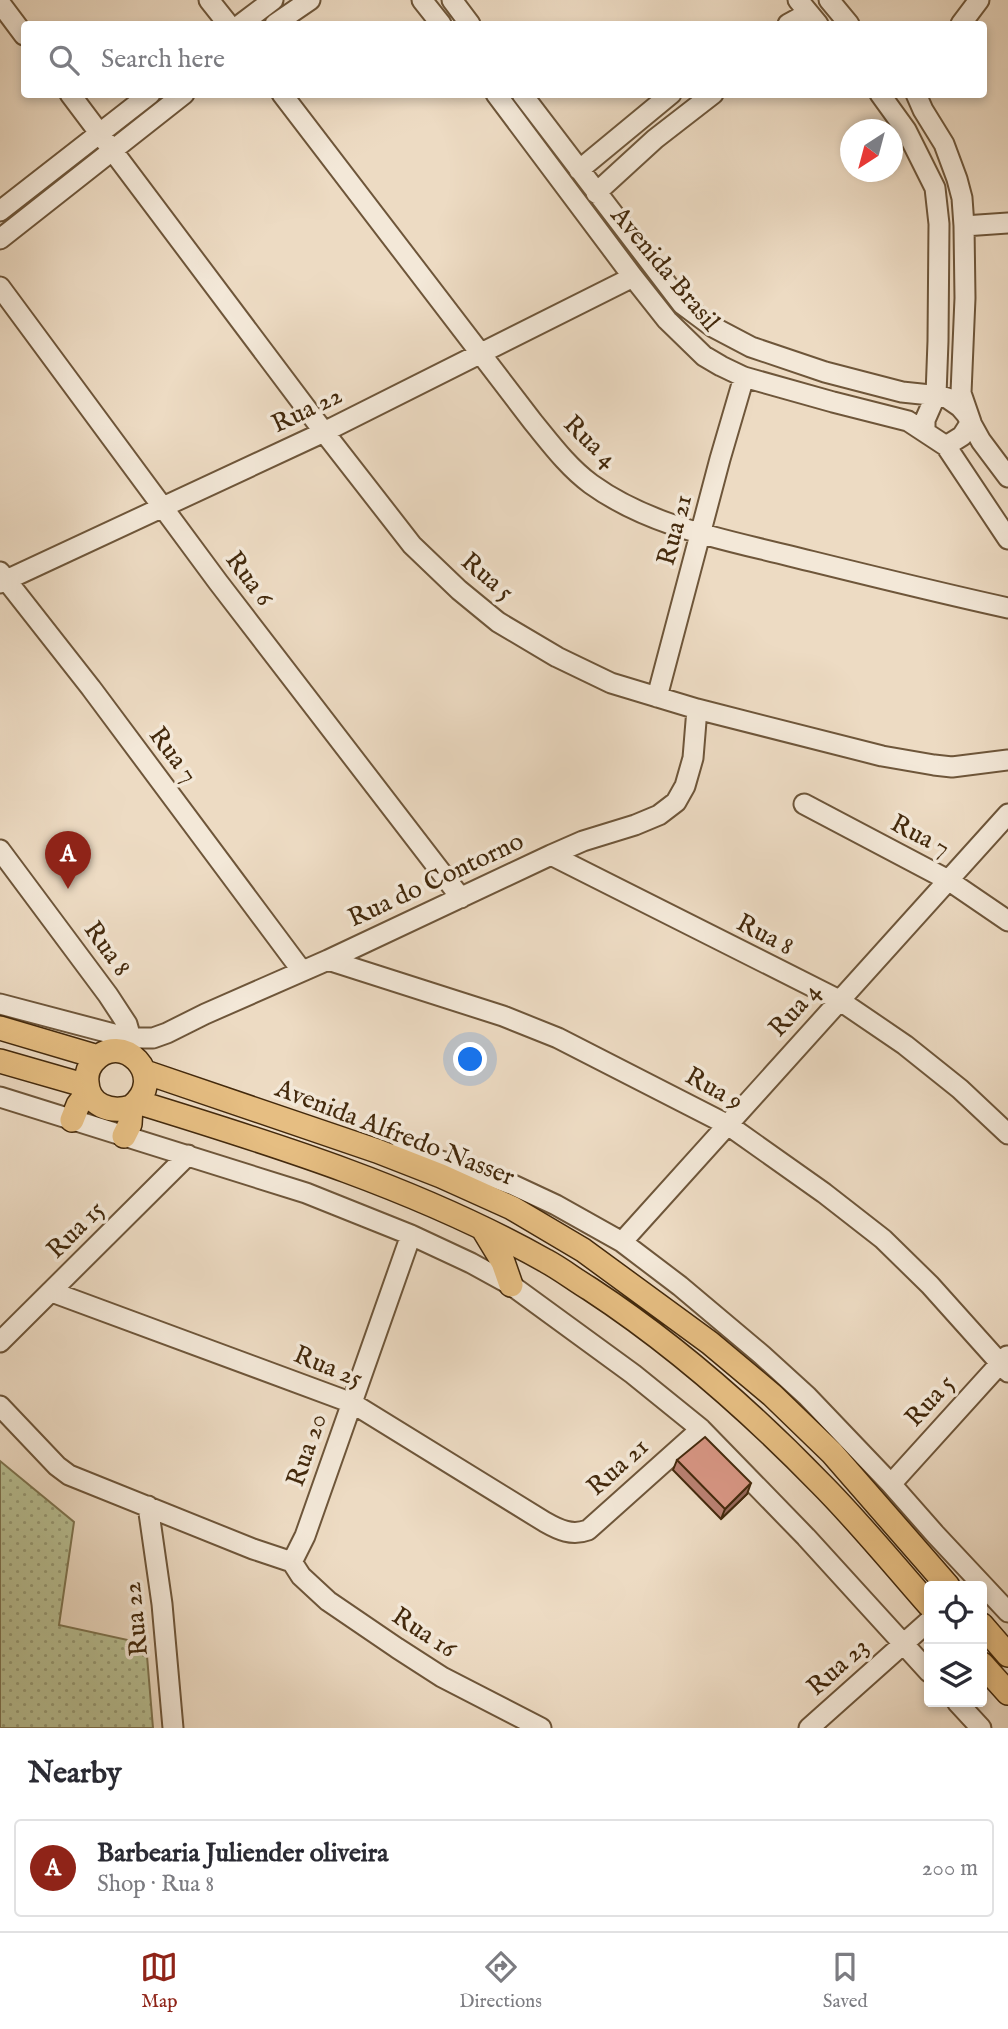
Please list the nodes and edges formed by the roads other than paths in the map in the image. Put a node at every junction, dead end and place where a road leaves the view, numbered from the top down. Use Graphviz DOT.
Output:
graph roads {
  1 [pos="209,0"];
  2 [pos="272,0"];
  3 [pos="310,0"];
  4 [pos="422,0"];
  5 [pos="452,0"];
  6 [pos="829,0"];
  7 [pos="979,0"];
  8 [pos="0,3"];
  9 [pos="226,21"];
  10 [pos="245,21"];
  11 [pos="279,21"];
  12 [pos="439,21"];
  13 [pos="468,21"];
  14 [pos="846,21"];
  15 [pos="963,21"];
  16 [pos="21,31"];
  17 [pos="73,98"];
  18 [pos="145,98"];
  19 [pos="179,98"];
  20 [pos="285,98"];
  21 [pos="499,98"];
  22 [pos="525,98"];
  23 [pos="666,98"];
  24 [pos="708,98"];
  25 [pos="883,98"];
  26 [pos="918,98"];
  27 [pos="539,117"];
  28 [pos="526,133"];
  29 [pos="99,134"];
  30 [pos="112,151"];
  31 [pos="579,170"];
  32 [pos="957,179"];
  33 [pos="935,188"];
  34 [pos="596,193"];
  35 [pos="0,211"];
  36 [pos="1008,223"];
  37 [pos="964,226"];
  38 [pos="0,239"];
  39 [pos="633,278"];
  40 [pos="0,287"];
  41 [pos="682,304"];
  42 [pos="667,320"];
  43 [pos="480,354"];
  44 [pos="744,377"];
  45 [pos="936,396"];
  46 [pos="971,422"];
  47 [pos="925,431"];
  48 [pos="324,432"];
  49 [pos="947,446"];
  50 [pos="1008,477"];
  51 [pos="163,508"];
  52 [pos="701,534"];
  53 [pos="1008,539"];
  54 [pos="2,578"];
  55 [pos="1008,608"];
  56 [pos="657,697"];
  57 [pos="697,709"];
  58 [pos="1008,760"];
  59 [pos="804,803"];
  60 [pos="1008,814"];
  61 [pos="0,850"];
  62 [pos="551,855"];
  63 [pos="948,880"];
  64 [pos="461,898"];
  65 [pos="1008,921"];
  66 [pos="328,960"];
  67 [pos="302,971"];
  68 [pos="839,1000"];
  69 [pos="0,1004"];
  70 [pos="0,1028"];
  71 [pos="127,1045"];
  72 [pos="98,1057"];
  73 [pos="0,1061"];
  74 [pos="145,1072"];
  75 [pos="87,1089"];
  76 [pos="0,1097"];
  77 [pos="134,1104"];
  78 [pos="72,1120"];
  79 [pos="727,1125"];
  80 [pos="1008,1134"];
  81 [pos="124,1136"];
  82 [pos="377,1151"];
  83 [pos="188,1155"];
  84 [pos="483,1229"];
  85 [pos="411,1235"];
  86 [pos="622,1242"];
  87 [pos="511,1286"];
  88 [pos="52,1292"];
  89 [pos="0,1342"];
  90 [pos="1005,1363"];
  91 [pos="352,1403"];
  92 [pos="0,1406"];
  93 [pos="701,1429"];
  94 [pos="891,1484"];
  95 [pos="148,1506"];
  96 [pos="566,1531"];
  97 [pos="935,1534"];
  98 [pos="916,1550"];
  99 [pos="292,1562"];
  100 [pos="944,1581"];
  101 [pos="924,1599"];
  102 [pos="1008,1612"];
  103 [pos="924,1625"];
  104 [pos="987,1631"];
  105 [pos="903,1644"];
  106 [pos="1008,1655"];
  107 [pos="924,1667"];
  108 [pos="987,1670"];
  109 [pos="1008,1693"];
  110 [pos="962,1707"];
  111 [pos="173,1728"];
  112 [pos="541,1728"];
  113 [pos="809,1728"];
  114 [pos="981,1728"];
  1 -- 9 [label="street"];
  2 -- 10 [label="street"];
  3 -- 11 [label="street"];
  4 -- 12 [label="street"];
  5 -- 13 [label="street"];
  6 -- 14 [label="street"];
  7 -- 15 [label="street"];
  8 -- 16 [label="street"];
  17 -- 29 [label="street"];
  18 -- 29 [label="street"];
  19 -- 30 [label="street"];
  20 -- 43 [label="street, Rua 4"];
  21 -- 28 [label="street, Avenida Brasil"];
  22 -- 27 [label="street, Avenida Brasil"];
  23 -- 31 [label="street"];
  24 -- 34 [label="street"];
  25 -- 33 [label="street"];
  26 -- 32 [label="street, Avenida Brasil"];
  27 -- 28 [label="street"];
  27 -- 31 [label="street, Avenida Brasil"];
  28 -- 39 [label="street, Avenida Brasil"];
  29 -- 30 [label="street, Rua 5"];
  29 -- 35 [label="street"];
  30 -- 38 [label="street"];
  30 -- 48 [label="street, Rua 5"];
  31 -- 34 [label="street, Avenida Brasil"];
  32 -- 33 [label="street"];
  32 -- 37 [label="street, Avenida Brasil"];
  33 -- 45 [label="street"];
  34 -- 41 [label="street, Avenida Brasil"];
  36 -- 37 [label="street"];
  37 -- 46 [label="street, Avenida Brasil"];
  39 -- 42 [label="street, Avenida Brasil"];
  39 -- 43 [label="street, Rua 22"];
  40 -- 51 [label="street, Rua 6"];
  41 -- 42 [label="street"];
  41 -- 45 [label="street, Avenida Brasil"];
  42 -- 44 [label="street, Avenida Brasil"];
  43 -- 48 [label="street, Rua 22"];
  43 -- 52 [label="street, Rua 4"];
  44 -- 47 [label="street, Avenida Brasil"];
  44 -- 52 [label="street, Rua 21"];
  45 -- 46 [label="street, Avenida Brasil"];
  45 -- 47 [label="street"];
  46 -- 49 [label="street"];
  46 -- 50 [label="street, Avenida Brasil"];
  47 -- 49 [label="street, Avenida Brasil"];
  48 -- 51 [label="street, Rua 22"];
  48 -- 56 [label="street, Rua 5"];
  49 -- 53 [label="street, Avenida Brasil"];
  51 -- 54 [label="street, Rua 22"];
  51 -- 64 [label="street, Rua 6"];
  52 -- 55 [label="street, Rua 4"];
  52 -- 56 [label="street, Rua 21"];
  54 -- 67 [label="street, Rua 7"];
  56 -- 57 [label="street, Rua 5"];
  57 -- 58 [label="street, Rua 5"];
  57 -- 62 [label="street, Rua do Contorno"];
  59 -- 63 [label="street, Rua 7"];
  60 -- 63 [label="street, Rua 4"];
  61 -- 71 [label="street, Rua 8"];
  62 -- 64 [label="street, Rua do Contorno"];
  62 -- 68 [label="street, Rua 8"];
  63 -- 65 [label="street, Rua 7"];
  63 -- 68 [label="street, Rua 4"];
  64 -- 66 [label="street, Rua do Contorno"];
  66 -- 67 [label="street, Rua do Contorno"];
  66 -- 79 [label="street, Rua 9"];
  67 -- 71 [label="street, Rua do Contorno"];
  68 -- 79 [label="street, Rua 4"];
  68 -- 80 [label="street, Rua 8"];
  69 -- 71 [label="street"];
  70 -- 72 [label="main road"];
  71 -- 72 [label="main road"];
  71 -- 74 [label="main road"];
  72 -- 75 [label="main road"];
  73 -- 75 [label="main road"];
  74 -- 77 [label="main road"];
  74 -- 82 [label="main road, Avenida Alfredo Nasser"];
  75 -- 77 [label="main road"];
  75 -- 78 [label="main road"];
  76 -- 78 [label="street"];
  77 -- 81 [label="main road"];
  77 -- 84 [label="main road, Avenida Alfredo Nasser"];
  78 -- 81 [label="street"];
  79 -- 86 [label="street, Rua 4"];
  79 -- 90 [label="street, Rua 9"];
  81 -- 83 [label="street"];
  82 -- 86 [label="street"];
  82 -- 98 [label="main road, Avenida Alfredo Nasser"];
  83 -- 85 [label="street"];
  83 -- 88 [label="street, Rua 15"];
  84 -- 87 [label="main road"];
  84 -- 101 [label="main road, Avenida Alfredo Nasser"];
  85 -- 87 [label="street"];
  85 -- 91 [label="street, Rua 20"];
  86 -- 94 [label="street"];
  87 -- 93 [label="street"];
  88 -- 89 [label="street, Rua 15"];
  88 -- 91 [label="street, Rua 25"];
  90 -- 94 [label="street, Rua 5"];
  91 -- 96 [label="street, Rua 25"];
  91 -- 99 [label="street, Rua 20"];
  92 -- 95 [label="street"];
  93 -- 96 [label="street, Rua 21"];
  93 -- 105 [label="street"];
  94 -- 97 [label="street"];
  95 -- 99 [label="street"];
  95 -- 111 [label="street, Rua 22"];
  97 -- 98 [label="street"];
  97 -- 102 [label="street"];
  98 -- 100 [label="main road, Avenida Alfredo Nasser"];
  99 -- 112 [label="street, Rua 16"];
  103 -- 105 [label="street, Rua 23"];
  104 -- 106 [label="main road"];
  105 -- 107 [label="street"];
  105 -- 113 [label="street, Rua 23"];
  108 -- 109 [label="main road"];
  110 -- 114 [label="street"];
}
